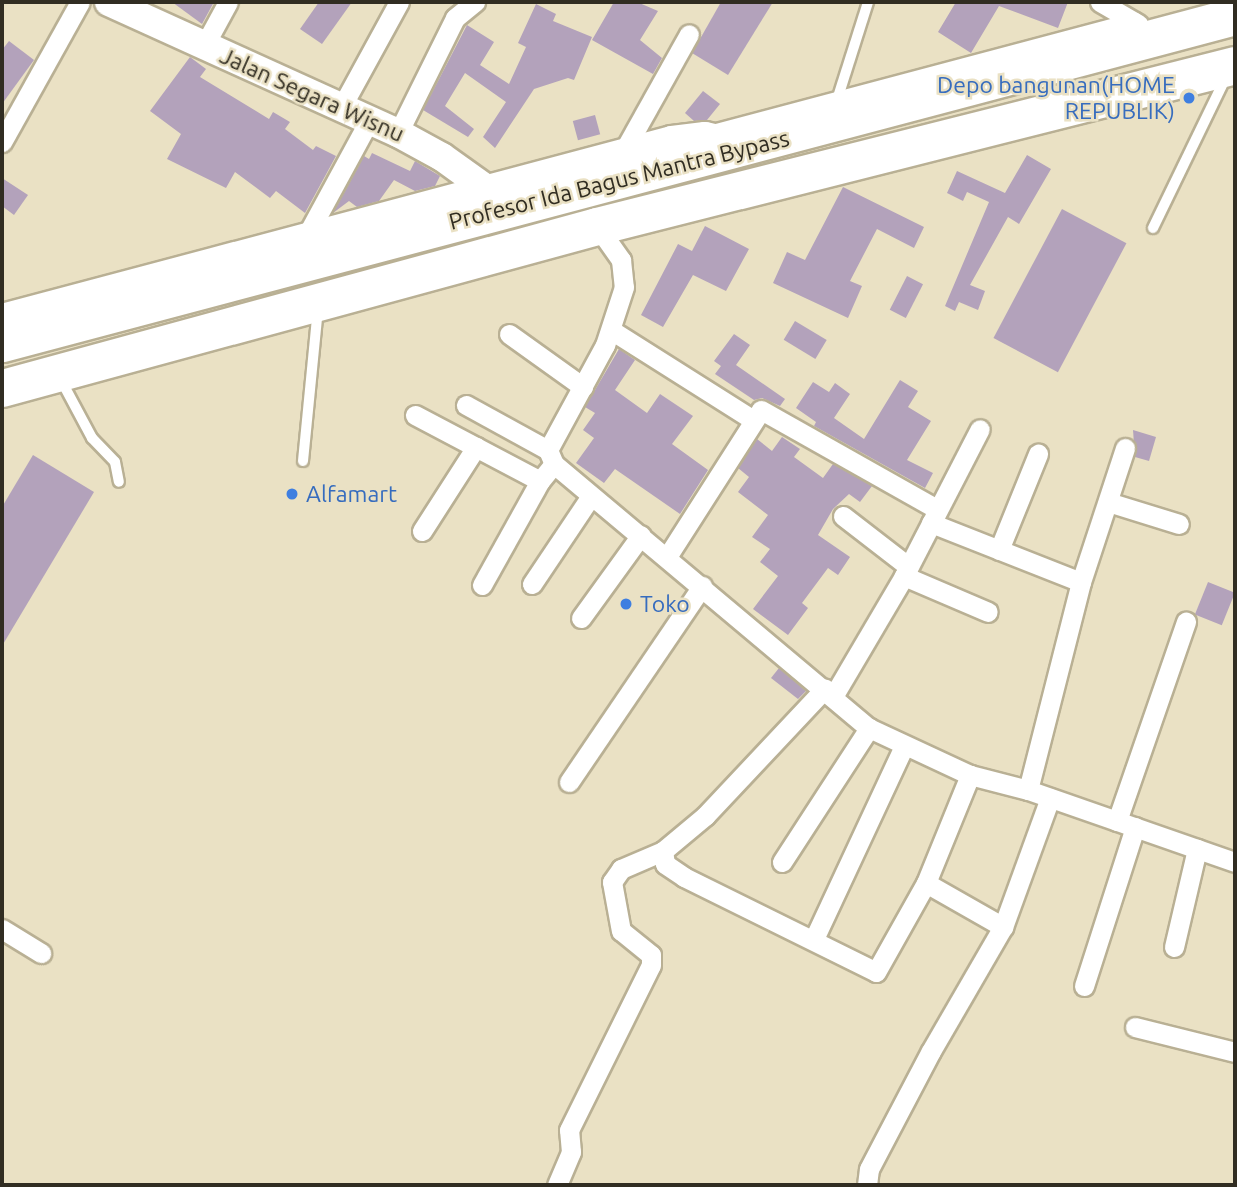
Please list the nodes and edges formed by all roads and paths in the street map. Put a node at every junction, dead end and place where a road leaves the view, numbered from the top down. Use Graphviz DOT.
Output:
graph roads {
  1 [pos="80,2"];
  2 [pos="109,2"];
  3 [pos="228,2"];
  4 [pos="399,2"];
  5 [pos="475,2"];
  6 [pos="867,2"];
  7 [pos="1100,2"];
  8 [pos="1235,16"];
  9 [pos="1138,19"];
  10 [pos="689,34"];
  11 [pos="204,46"];
  12 [pos="1233,66"];
  13 [pos="837,100"];
  14 [pos="342,106"];
  15 [pos="369,121"];
  16 [pos="398,133"];
  17 [pos="705,136"];
  18 [pos="2,142"];
  19 [pos="750,147"];
  20 [pos="622,154"];
  21 [pos="552,198"];
  22 [pos="493,200"];
  23 [pos="1153,228"];
  24 [pos="581,230"];
  25 [pos="307,235"];
  26 [pos="318,301"];
  27 [pos="2,318"];
  28 [pos="611,330"];
  29 [pos="509,334"];
  30 [pos="2,343"];
  31 [pos="57,374"];
  32 [pos="583,387"];
  33 [pos="2,388"];
  34 [pos="466,405"];
  35 [pos="415,415"];
  36 [pos="752,419"];
  37 [pos="980,429"];
  38 [pos="476,447"];
  39 [pos="1125,448"];
  40 [pos="1038,454"];
  41 [pos="551,457"];
  42 [pos="303,461"];
  43 [pos="540,481"];
  44 [pos="119,482"];
  45 [pos="591,496"];
  46 [pos="1108,502"];
  47 [pos="843,516"];
  48 [pos="934,516"];
  49 [pos="1178,524"];
  50 [pos="422,531"];
  51 [pos="641,535"];
  52 [pos="999,550"];
  53 [pos="667,557"];
  54 [pos="906,571"];
  55 [pos="1081,582"];
  56 [pos="532,584"];
  57 [pos="482,585"];
  58 [pos="702,586"];
  59 [pos="988,612"];
  60 [pos="581,618"];
  61 [pos="1186,622"];
  62 [pos="830,691"];
  63 [pos="869,728"];
  64 [pos="904,746"];
  65 [pos="970,775"];
  66 [pos="569,782"];
  67 [pos="1028,790"];
  68 [pos="1050,798"];
  69 [pos="1126,824"];
  70 [pos="1197,849"];
  71 [pos="663,851"];
  72 [pos="782,862"];
  73 [pos="1235,862"];
  74 [pos="926,883"];
  75 [pos="1003,927"];
  76 [pos="2,929"];
  77 [pos="814,939"];
  78 [pos="1174,947"];
  79 [pos="41,953"];
  80 [pos="1084,986"];
  81 [pos="1135,1027"];
  82 [pos="1235,1052"];
  83 [pos="557,1185"];
  84 [pos="867,1185"];
  1 -- 18 [label="street"];
  2 -- 11 [label="street, Jalan Segara Wisnu"];
  3 -- 11 [label="street"];
  4 -- 14 [label="street"];
  5 -- 16 [label="street"];
  6 -- 13 [label="lane"];
  7 -- 9 [label="street"];
  8 -- 9 [label="highway, Profesor Ida Bagus Mantra Bypass"];
  9 -- 13 [label="street"];
  9 -- 19 [label="highway, Profesor Ida Bagus Mantra Bypass"];
  10 -- 20 [label="street"];
  11 -- 14 [label="street, Jalan Segara Wisnu"];
  12 -- 23 [label="lane"];
  12 -- 24 [label="highway, Profesor Ida Bagus Mantra Bypass"];
  13 -- 17 [label="street"];
  14 -- 15 [label="street, Jalan Segara Wisnu"];
  15 -- 16 [label="street, Jalan Segara Wisnu"];
  15 -- 25 [label="street"];
  16 -- 22 [label="street, Jalan Segara Wisnu"];
  17 -- 19 [label="street"];
  17 -- 20 [label="street"];
  19 -- 21 [label="highway, Profesor Ida Bagus Mantra Bypass"];
  20 -- 22 [label="street"];
  21 -- 22 [label="highway, Profesor Ida Bagus Mantra Bypass"];
  21 -- 24 [label="highway"];
  22 -- 25 [label="street"];
  22 -- 30 [label="highway, Profesor Ida Bagus Mantra Bypass"];
  24 -- 26 [label="highway, Profesor Ida Bagus Mantra Bypass"];
  24 -- 28 [label="street"];
  25 -- 27 [label="street"];
  26 -- 31 [label="highway, Profesor Ida Bagus Mantra Bypass"];
  26 -- 42 [label="lane"];
  28 -- 32 [label="street"];
  28 -- 36 [label="street"];
  29 -- 32 [label="street"];
  31 -- 33 [label="highway, Profesor Ida Bagus Mantra Bypass"];
  31 -- 44 [label="lane"];
  32 -- 41 [label="street"];
  34 -- 41 [label="street"];
  35 -- 38 [label="street"];
  36 -- 48 [label="street"];
  36 -- 53 [label="street"];
  37 -- 48 [label="street"];
  38 -- 43 [label="street"];
  38 -- 50 [label="street"];
  39 -- 46 [label="street"];
  40 -- 52 [label="street"];
  41 -- 43 [label="street"];
  41 -- 45 [label="street"];
  43 -- 57 [label="street"];
  45 -- 51 [label="street"];
  45 -- 56 [label="street"];
  46 -- 49 [label="street"];
  46 -- 55 [label="street"];
  47 -- 54 [label="street"];
  48 -- 52 [label="street"];
  48 -- 54 [label="street"];
  51 -- 53 [label="street"];
  51 -- 60 [label="street"];
  52 -- 55 [label="street"];
  53 -- 58 [label="street"];
  54 -- 59 [label="street"];
  54 -- 62 [label="street"];
  55 -- 67 [label="street"];
  58 -- 62 [label="street"];
  58 -- 66 [label="street"];
  61 -- 69 [label="street"];
  62 -- 63 [label="street"];
  62 -- 71 [label="street"];
  63 -- 64 [label="street"];
  63 -- 72 [label="street"];
  64 -- 65 [label="street"];
  64 -- 77 [label="street"];
  65 -- 67 [label="street"];
  65 -- 74 [label="street"];
  67 -- 68 [label="street"];
  68 -- 69 [label="street"];
  68 -- 75 [label="street"];
  69 -- 70 [label="street"];
  69 -- 80 [label="street"];
  70 -- 73 [label="street"];
  70 -- 78 [label="street"];
  71 -- 77 [label="street"];
  71 -- 83 [label="street"];
  74 -- 75 [label="street"];
  74 -- 77 [label="street"];
  75 -- 84 [label="street"];
  76 -- 79 [label="street"];
  81 -- 82 [label="street"];
}
